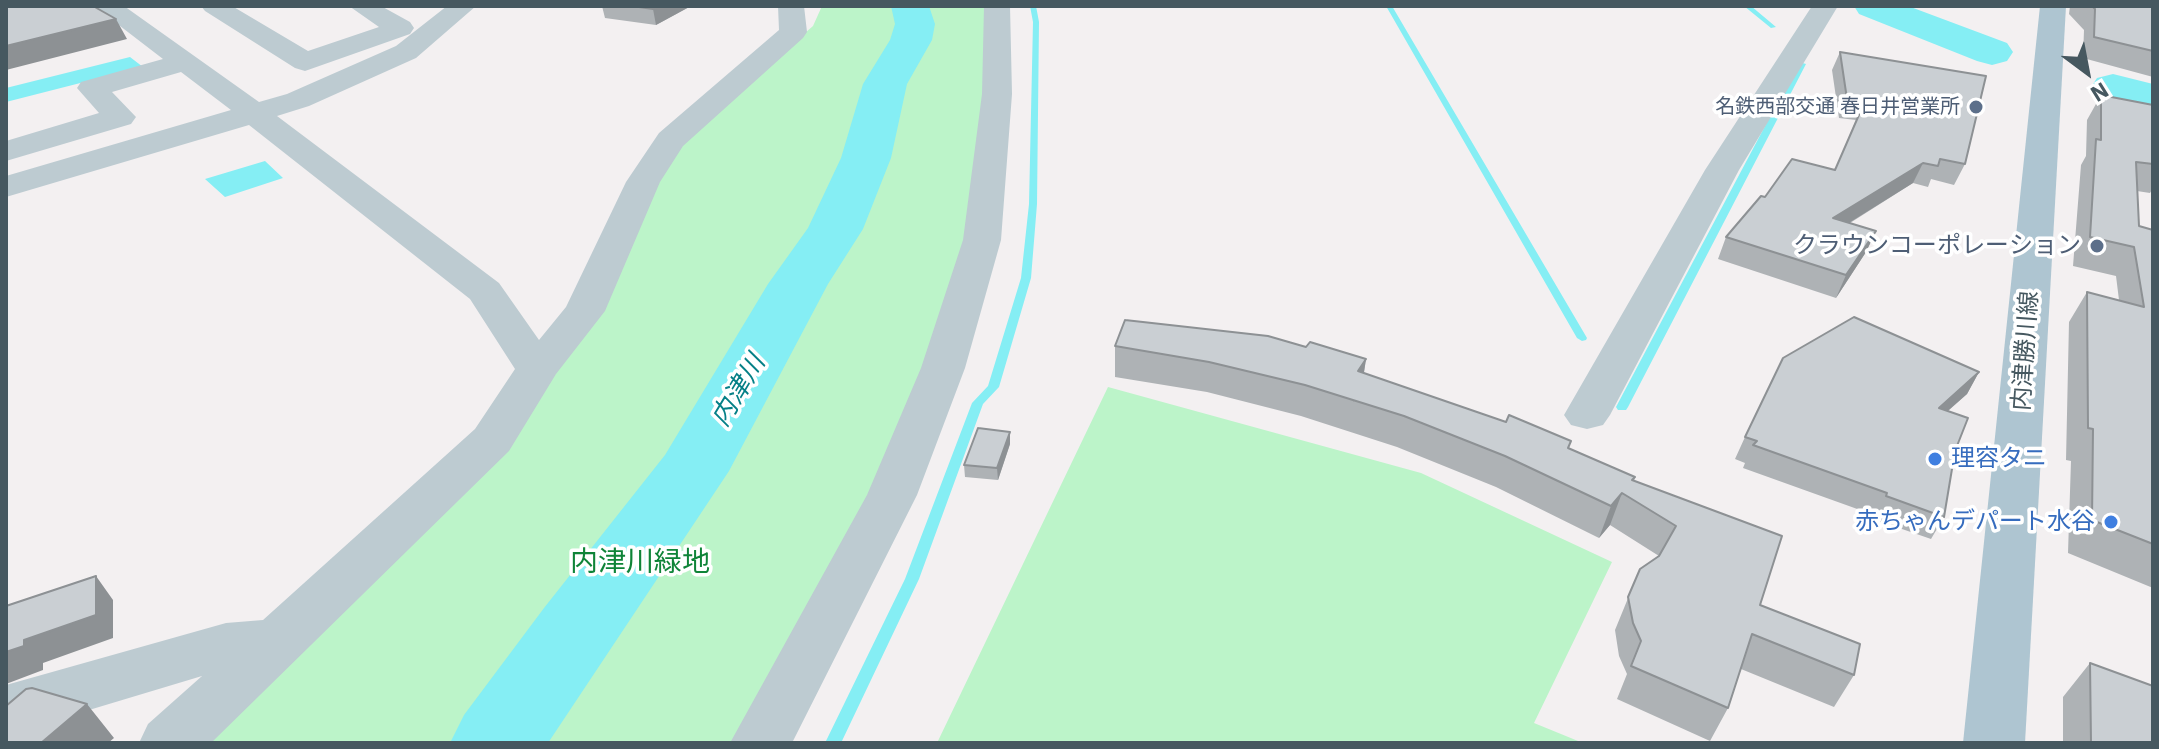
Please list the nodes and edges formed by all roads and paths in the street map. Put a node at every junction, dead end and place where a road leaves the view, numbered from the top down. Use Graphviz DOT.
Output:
graph roads {
  1 [pos="214,6"];
  2 [pos="362,6"];
  3 [pos="463,6"];
  4 [pos="791,6"];
  5 [pos="997,6"];
  6 [pos="1825,6"];
  7 [pos="2053,6"];
  8 [pos="112,7"];
  9 [pos="186,62"];
  10 [pos="253,112"];
  11 [pos="6,151"];
  12 [pos="6,187"];
  13 [pos="537,369"];
  14 [pos="1587,415"];
  15 [pos="281,641"];
  16 [pos="6,710"];
  17 [pos="170,743"];
  18 [pos="761,743"];
  19 [pos="1994,743"];
  1 -- 2 [label="street"];
  3 -- 10 [label="street"];
  4 -- 13 [label="street"];
  5 -- 18 [label="street"];
  6 -- 14 [label="street"];
  7 -- 19 [label="main road, 内津勝川線"];
  8 -- 9 [label="street"];
  9 -- 10 [label="street"];
  9 -- 11 [label="street"];
  10 -- 12 [label="street"];
  10 -- 13 [label="street"];
  13 -- 15 [label="street"];
  15 -- 16 [label="street"];
  15 -- 17 [label="street"];
}
